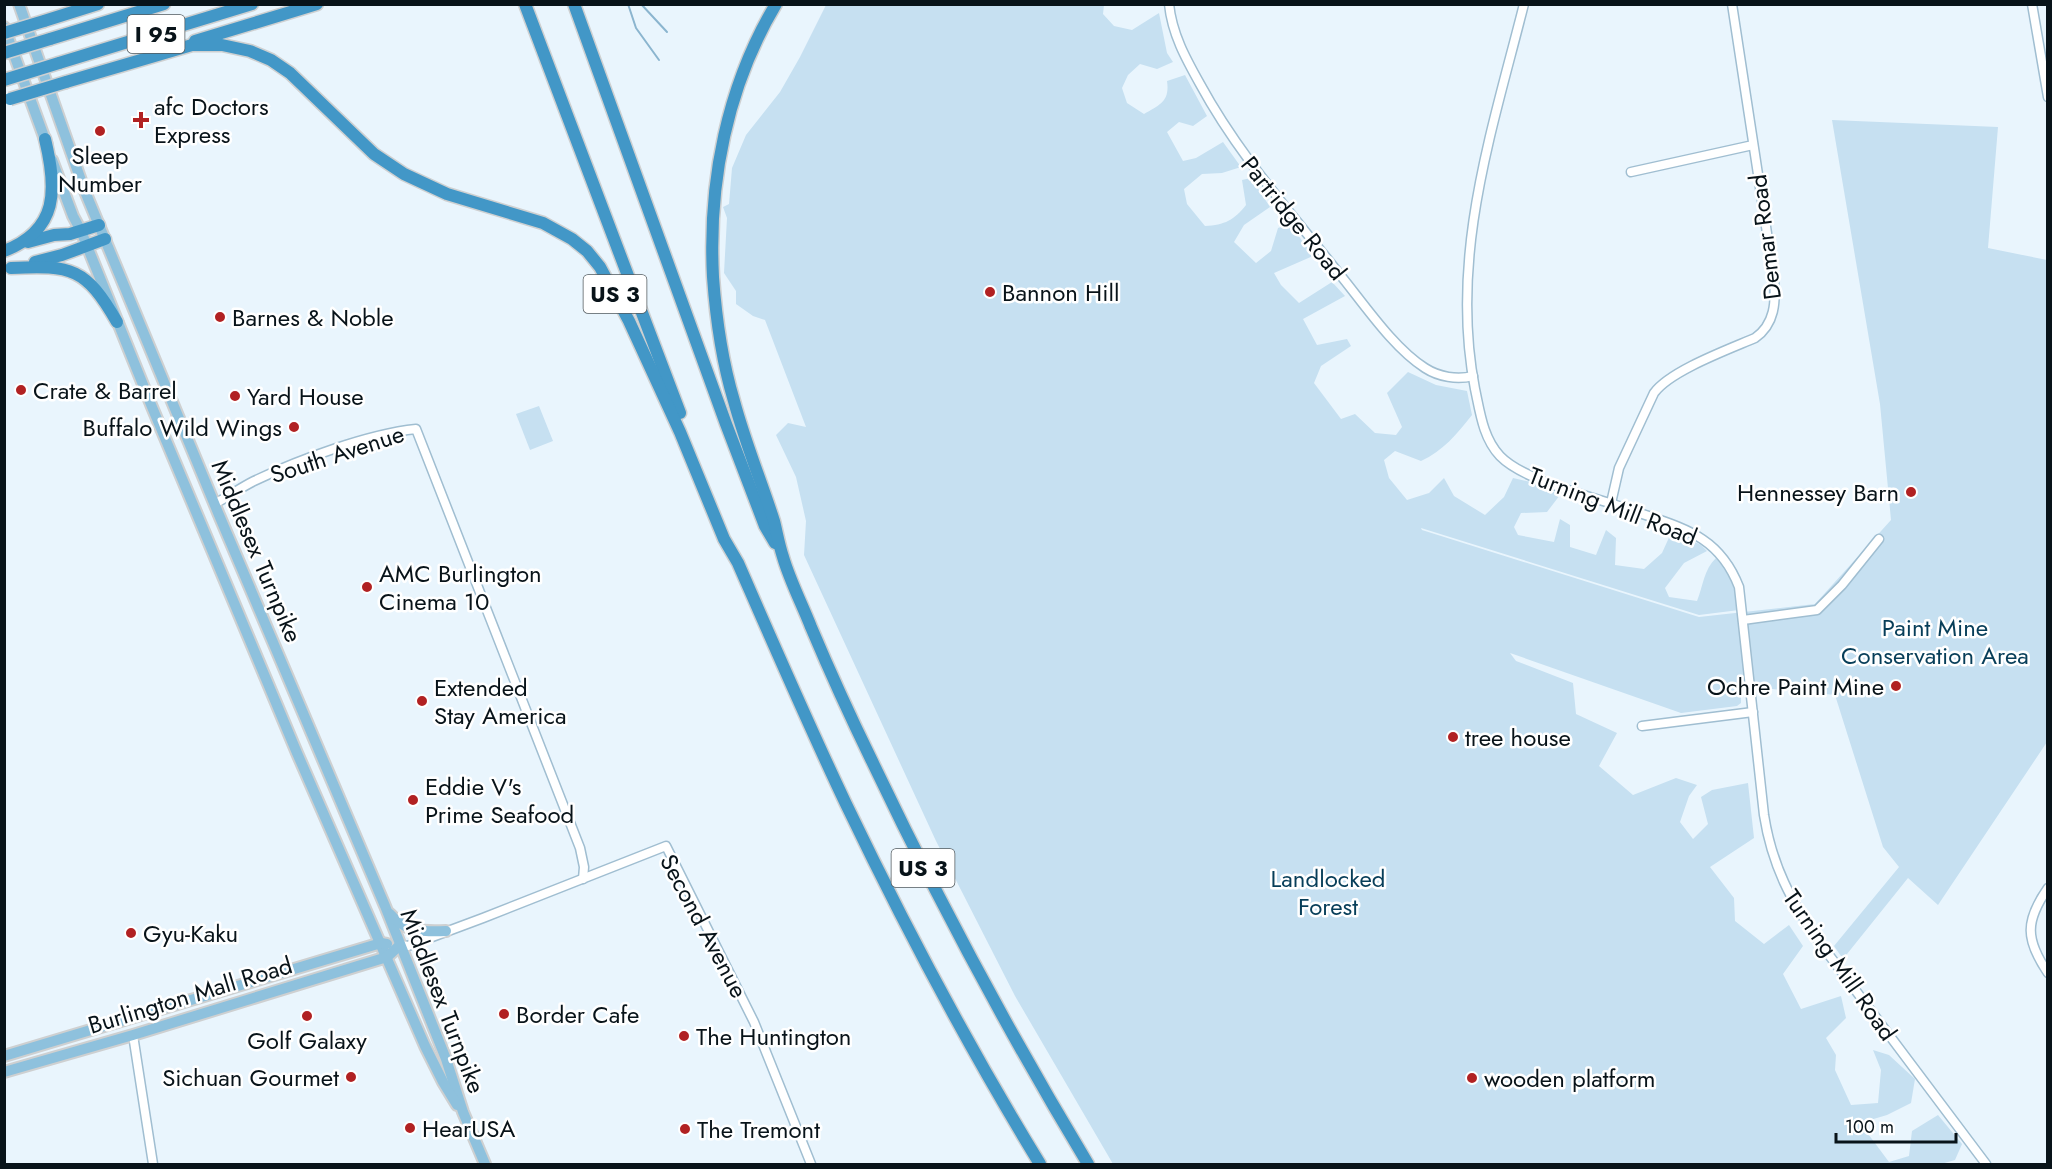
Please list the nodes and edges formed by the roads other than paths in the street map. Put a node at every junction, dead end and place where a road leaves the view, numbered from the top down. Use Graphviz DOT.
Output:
graph roads {
  1 [pos="19,4"];
  2 [pos="98,4"];
  3 [pos="164,4"];
  4 [pos="252,4"];
  5 [pos="317,4"];
  6 [pos="525,4"];
  7 [pos="574,4"];
  8 [pos="776,4"];
  9 [pos="1169,4"];
  10 [pos="1524,4"];
  11 [pos="1731,4"];
  12 [pos="2032,4"];
  13 [pos="4,27"];
  14 [pos="4,33"];
  15 [pos="169,51"];
  16 [pos="4,53"];
  17 [pos="4,80"];
  18 [pos="2048,97"];
  19 [pos="7,100"];
  20 [pos="45,140"];
  21 [pos="1754,145"];
  22 [pos="1630,172"];
  23 [pos="99,225"];
  24 [pos="81,231"];
  25 [pos="105,239"];
  26 [pos="87,245"];
  27 [pos="9,250"];
  28 [pos="8,269"];
  29 [pos="117,322"];
  30 [pos="1473,376"];
  31 [pos="190,497"];
  32 [pos="1611,503"];
  33 [pos="214,504"];
  34 [pos="1880,539"];
  35 [pos="784,559"];
  36 [pos="738,563"];
  37 [pos="1743,620"];
  38 [pos="1753,712"];
  39 [pos="1642,726"];
  40 [pos="583,879"];
  41 [pos="2048,888"];
  42 [pos="385,906"];
  43 [pos="446,931"];
  44 [pos="381,943"];
  45 [pos="400,945"];
  46 [pos="387,957"];
  47 [pos="2048,973"];
  48 [pos="130,1019"];
  49 [pos="133,1035"];
  50 [pos="4,1056"];
  51 [pos="4,1072"];
  52 [pos="463,1112"];
  53 [pos="153,1164"];
  54 [pos="485,1164"];
  55 [pos="811,1164"];
  56 [pos="1040,1164"];
  57 [pos="1088,1164"];
  58 [pos="1986,1164"];
  1 -- 23 [label="main road, Middlesex Turnpike"];
  2 -- 14 [label="highway, bridge"];
  3 -- 16 [label="highway, I 95, bridge"];
  4 -- 17 [label="highway, I 95, bridge"];
  5 -- 15 [label="highway"];
  6 -- 36 [label="highway"];
  7 -- 35 [label="highway, US 3"];
  8 -- 35 [label="highway"];
  9 -- 30 [label="street, Partridge Road"];
  10 -- 30 [label="street, Turning Mill Road"];
  11 -- 21 [label="street, Demar Road"];
  12 -- 18 [label="street"];
  13 -- 20 [label="main road, Middlesex Turnpike"];
  15 -- 19 [label="highway, US 3, bridge"];
  15 -- 36 [label="highway, US 3"];
  20 -- 24 [label="main road, Middlesex Turnpike"];
  20 -- 27 [label="highway"];
  21 -- 22 [label="street"];
  21 -- 32 [label="street, Demar Road"];
  23 -- 24 [label="highway"];
  23 -- 25 [label="main road, Middlesex Turnpike"];
  24 -- 26 [label="main road, Middlesex Turnpike"];
  24 -- 27 [label="highway"];
  25 -- 26 [label="highway"];
  25 -- 33 [label="main road, Middlesex Turnpike"];
  26 -- 28 [label="highway"];
  26 -- 29 [label="main road, Middlesex Turnpike"];
  28 -- 29 [label="highway"];
  29 -- 31 [label="main road, Middlesex Turnpike"];
  30 -- 32 [label="street, Turning Mill Road"];
  31 -- 33 [label="main road"];
  31 -- 44 [label="main road, Middlesex Turnpike"];
  32 -- 37 [label="street, Turning Mill Road"];
  33 -- 40 [label="street, South Avenue"];
  33 -- 42 [label="main road, Middlesex Turnpike"];
  34 -- 37 [label="street"];
  35 -- 57 [label="highway, US 3"];
  36 -- 56 [label="highway, US 3"];
  37 -- 38 [label="street, Turning Mill Road"];
  38 -- 39 [label="street"];
  38 -- 58 [label="street, Turning Mill Road"];
  40 -- 43 [label="street, Second Avenue"];
  40 -- 55 [label="street, Second Avenue"];
  41 -- 47 [label="street"];
  42 -- 43 [label="main road"];
  42 -- 45 [label="main road, Middlesex Turnpike"];
  43 -- 45 [label="street, Second Avenue"];
  44 -- 45 [label="main road"];
  44 -- 46 [label="main road, Middlesex Turnpike"];
  44 -- 48 [label="main road, Burlington Mall Road"];
  45 -- 46 [label="main road"];
  45 -- 52 [label="main road, Middlesex Turnpike"];
  46 -- 49 [label="main road, Burlington Mall Road"];
  46 -- 52 [label="main road, Middlesex Turnpike"];
  48 -- 49 [label="main road"];
  48 -- 50 [label="main road, Burlington Mall Road"];
  49 -- 51 [label="main road, Burlington Mall Road"];
  49 -- 53 [label="street"];
  52 -- 54 [label="main road, Middlesex Turnpike"];
}
